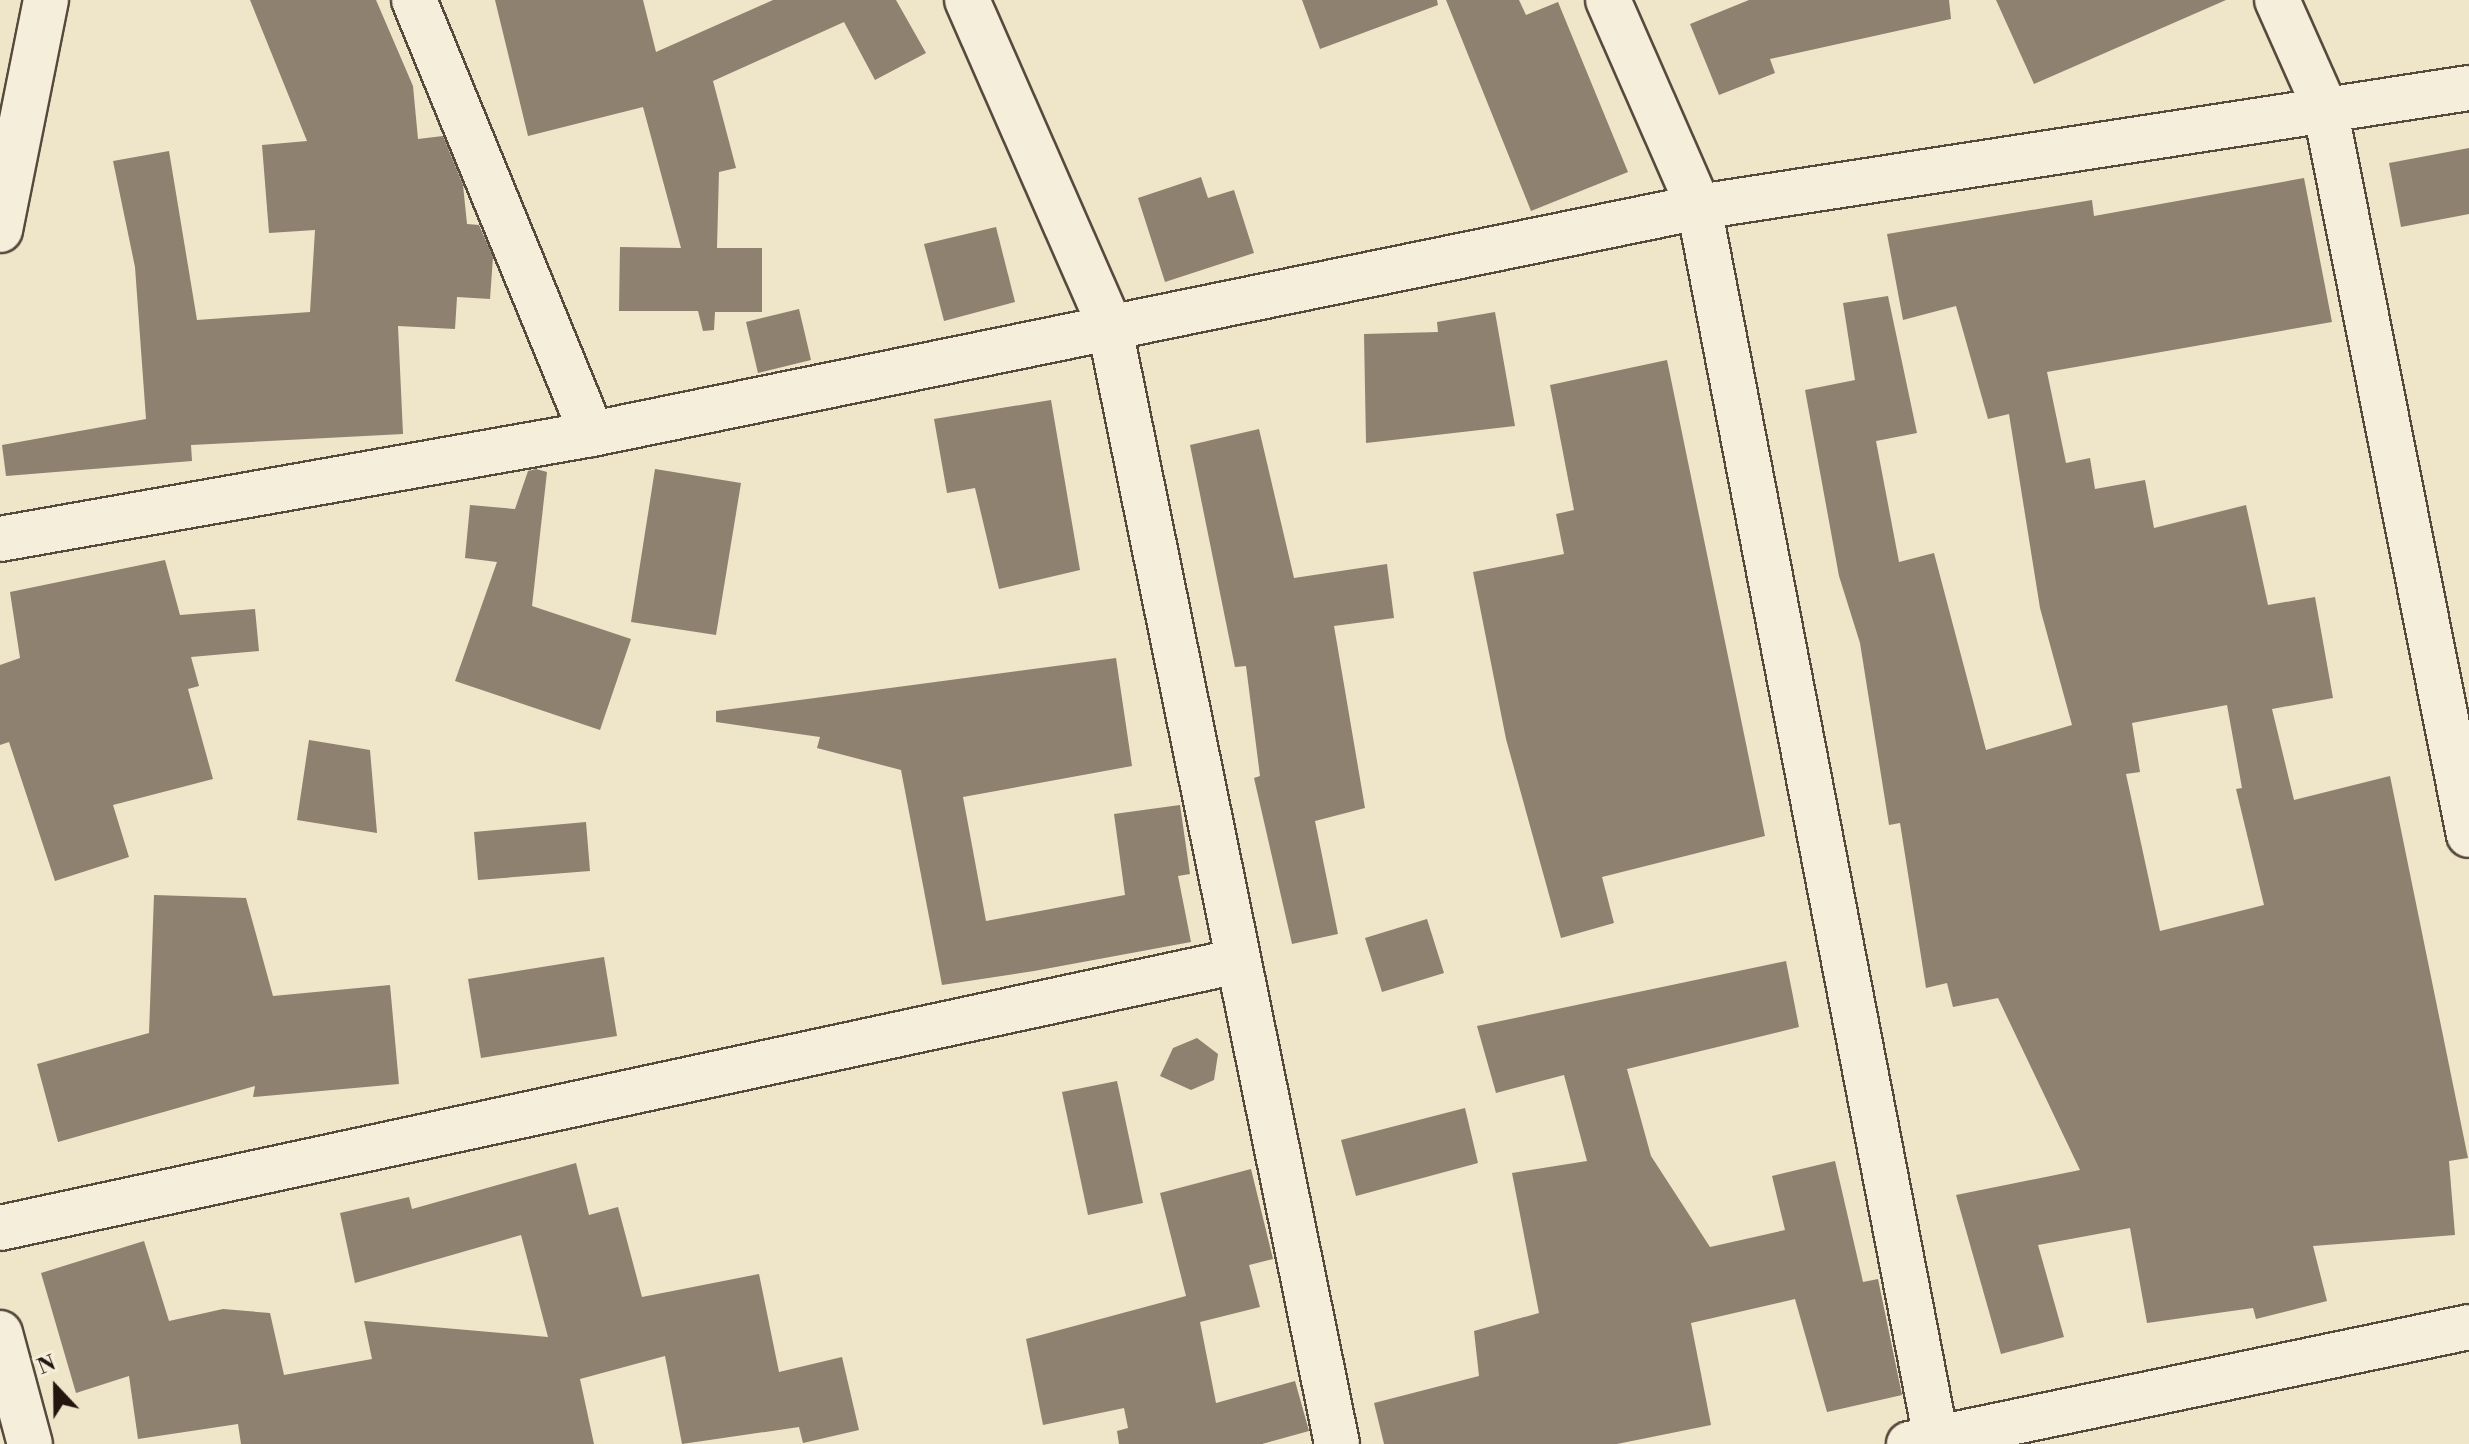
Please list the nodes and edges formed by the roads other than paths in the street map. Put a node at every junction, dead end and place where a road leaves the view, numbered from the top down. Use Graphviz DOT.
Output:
graph roads {
  1 [pos="46,0"];
  2 [pos="414,0"];
  3 [pos="967,0"];
  4 [pos="1608,0"];
  5 [pos="2277,0"];
  6 [pos="2469,88"];
  7 [pos="2325,108"];
  8 [pos="1699,207"];
  9 [pos="0,230"];
  10 [pos="1109,324"];
  11 [pos="592,434"];
  12 [pos="0,539"];
  13 [pos="2469,835"];
  14 [pos="1238,961"];
  15 [pos="0,1228"];
  16 [pos="2469,1327"];
  17 [pos="0,1333"];
  18 [pos="1927,1442"];
  19 [pos="30,1444"];
  20 [pos="1337,1444"];
  1 -- 9 [label="street"];
  2 -- 11 [label="street"];
  3 -- 10 [label="street"];
  4 -- 8 [label="street"];
  5 -- 7 [label="street"];
  6 -- 7 [label="street"];
  7 -- 8 [label="street"];
  7 -- 13 [label="street"];
  8 -- 10 [label="street"];
  8 -- 18 [label="street"];
  10 -- 11 [label="street"];
  10 -- 14 [label="street"];
  11 -- 12 [label="street"];
  14 -- 15 [label="street"];
  14 -- 20 [label="street"];
  16 -- 18 [label="street"];
  17 -- 19 [label="street"];
}
